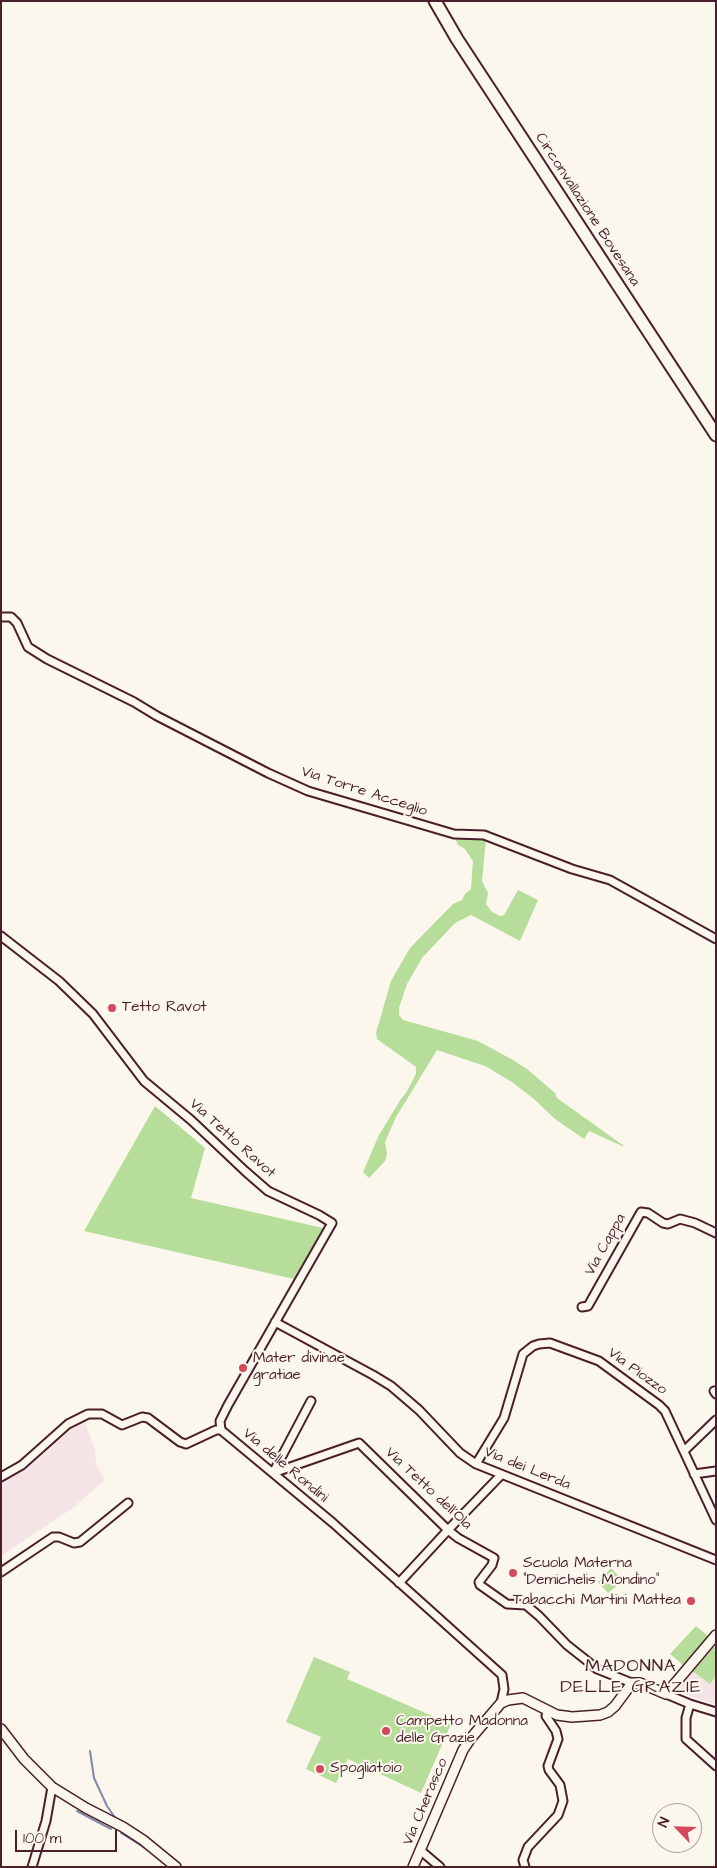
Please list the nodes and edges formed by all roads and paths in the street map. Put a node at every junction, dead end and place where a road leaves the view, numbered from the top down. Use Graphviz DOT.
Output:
graph roads {
  1 [pos="435,1"];
  2 [pos="716,435"];
  3 [pos="1,617"];
  4 [pos="1,936"];
  5 [pos="716,939"];
  6 [pos="716,1233"];
  7 [pos="582,1307"];
  8 [pos="275,1322"];
  9 [pos="311,1401"];
  10 [pos="716,1420"];
  11 [pos="221,1430"];
  12 [pos="684,1452"];
  13 [pos="476,1464"];
  14 [pos="716,1472"];
  15 [pos="273,1473"];
  16 [pos="694,1474"];
  17 [pos="501,1475"];
  18 [pos="1,1477"];
  19 [pos="128,1503"];
  20 [pos="716,1520"];
  21 [pos="448,1530"];
  22 [pos="715,1560"];
  23 [pos="1,1572"];
  24 [pos="399,1583"];
  25 [pos="716,1635"];
  26 [pos="632,1682"];
  27 [pos="666,1694"];
  28 [pos="501,1703"];
  29 [pos="690,1704"];
  30 [pos="547,1711"];
  31 [pos="716,1712"];
  32 [pos="1,1728"];
  33 [pos="716,1766"];
  34 [pos="52,1788"];
  35 [pos="420,1850"];
  36 [pos="32,1867"];
  37 [pos="176,1867"];
  38 [pos="413,1867"];
  39 [pos="440,1867"];
  40 [pos="525,1867"];
  1 -- 2 [label="main road, Circonvallazione Bovesana"];
  3 -- 5 [label="street, Via Torre Acceglio"];
  4 -- 8 [label="street, Via Tetto Ravot"];
  6 -- 7 [label="street, Via Cappa"];
  8 -- 11 [label="street, Via Tetto Ravot"];
  8 -- 13 [label="street, Via dei Lerda"];
  9 -- 15 [label="street"];
  10 -- 12 [label="street"];
  11 -- 15 [label="street, Via delle Rondini"];
  11 -- 18 [label="street, Via delle Rondini"];
  12 -- 13 [label="street, Via Piozzo"];
  12 -- 16 [label="street, Via Piozzo"];
  13 -- 17 [label="street, Via dei Lerda"];
  14 -- 16 [label="street"];
  15 -- 21 [label="street, Via Tetto dell'Ola"];
  15 -- 24 [label="street, Via delle Rondini"];
  16 -- 20 [label="street, Via Piozzo"];
  17 -- 21 [label="street"];
  17 -- 22 [label="street, Via dei Lerda"];
  19 -- 23 [label="street"];
  21 -- 24 [label="street"];
  21 -- 26 [label="street, Via Tetto dell'Ola"];
  24 -- 28 [label="street, Via delle Rondini"];
  25 -- 27 [label="street"];
  26 -- 27 [label="street"];
  26 -- 30 [label="street"];
  27 -- 29 [label="street"];
  28 -- 30 [label="street"];
  28 -- 35 [label="street, Via Cherasco"];
  29 -- 31 [label="street"];
  29 -- 33 [label="street"];
  30 -- 40 [label="street"];
  32 -- 34 [label="street"];
  34 -- 36 [label="street"];
  34 -- 37 [label="street"];
  35 -- 38 [label="street, Via Cherasco"];
  35 -- 39 [label="street"];
}
